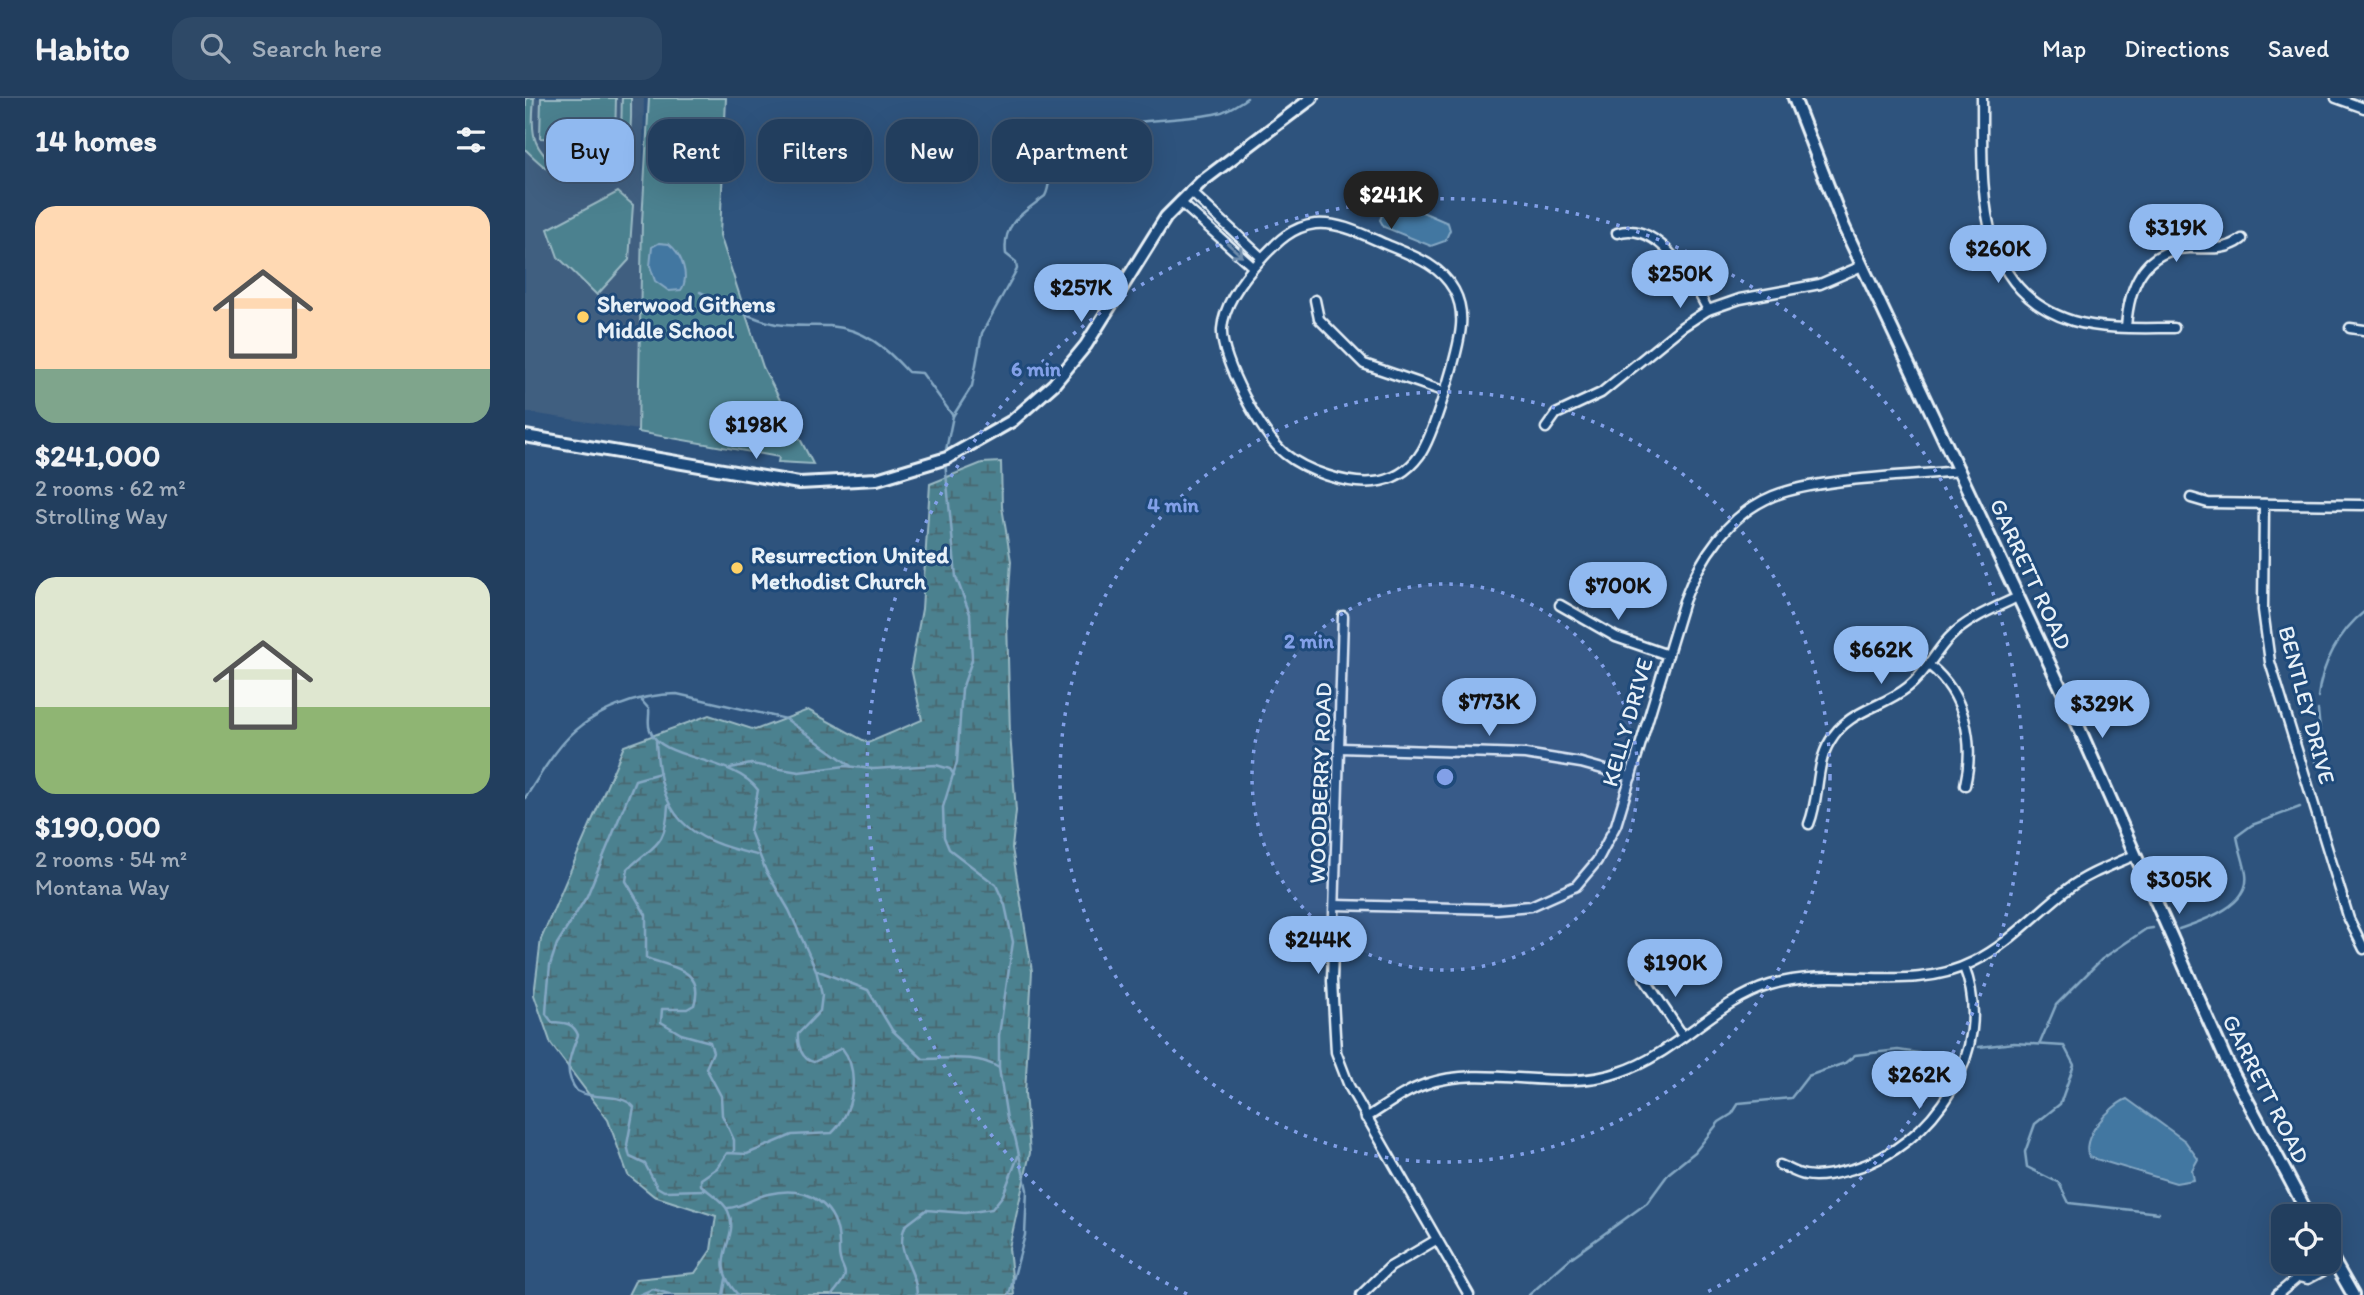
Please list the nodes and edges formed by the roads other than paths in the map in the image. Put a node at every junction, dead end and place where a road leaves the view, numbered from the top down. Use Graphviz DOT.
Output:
graph roads {
  1 [pos="1312,98"];
  2 [pos="1794,98"];
  3 [pos="1982,98"];
  4 [pos="2336,98"];
  5 [pos="2364,107"];
  6 [pos="1190,191"];
  7 [pos="1180,202"];
  8 [pos="1226,225"];
  9 [pos="1617,233"];
  10 [pos="1217,234"];
  11 [pos="2242,239"];
  12 [pos="1262,258"];
  13 [pos="1862,266"];
  14 [pos="1253,267"];
  15 [pos="1315,300"];
  16 [pos="1708,310"];
  17 [pos="2126,327"];
  18 [pos="2174,328"];
  19 [pos="2350,328"];
  20 [pos="2364,330"];
  21 [pos="1443,391"];
  22 [pos="1546,428"];
  23 [pos="525,436"];
  24 [pos="1960,471"];
  25 [pos="2191,498"];
  26 [pos="2264,504"];
  27 [pos="2364,505"];
  28 [pos="2018,597"];
  29 [pos="1560,605"];
  30 [pos="1343,616"];
  31 [pos="1668,655"];
  32 [pos="1930,666"];
  33 [pos="1340,747"];
  34 [pos="1631,777"];
  35 [pos="1965,785"];
  36 [pos="1809,824"];
  37 [pos="2135,855"];
  38 [pos="1335,905"];
  39 [pos="2364,948"];
  40 [pos="1964,967"];
  41 [pos="1644,978"];
  42 [pos="1683,1036"];
  43 [pos="1366,1118"];
  44 [pos="1780,1165"];
  45 [pos="2302,1204"];
  46 [pos="1436,1240"];
  47 [pos="2300,1274"];
  48 [pos="2313,1274"];
  49 [pos="2341,1274"];
  50 [pos="2299,1277"];
  51 [pos="1361,1295"];
  52 [pos="1469,1295"];
  53 [pos="2277,1295"];
  54 [pos="2353,1295"];
  1 -- 6 [label="street"];
  2 -- 13 [label="street, GARRETT ROAD"];
  3 -- 17 [label="street"];
  4 -- 5 [label="street"];
  6 -- 7 [label="street"];
  6 -- 8 [label="street"];
  7 -- 10 [label="street"];
  7 -- 23 [label="street"];
  8 -- 10 [label="street"];
  8 -- 12 [label="street"];
  9 -- 16 [label="street"];
  10 -- 14 [label="street, one-way"];
  11 -- 17 [label="street"];
  12 -- 14 [label="street"];
  12 -- 21 [label="street"];
  13 -- 16 [label="street"];
  13 -- 24 [label="street, GARRETT ROAD"];
  14 -- 21 [label="street"];
  15 -- 21 [label="street"];
  16 -- 22 [label="street"];
  17 -- 18 [label="street"];
  19 -- 20 [label="street"];
  24 -- 28 [label="street, GARRETT ROAD"];
  24 -- 31 [label="street, KELLY DRIVE"];
  25 -- 26 [label="street"];
  26 -- 27 [label="street"];
  26 -- 39 [label="street, BENTLEY DRIVE"];
  28 -- 32 [label="street"];
  28 -- 37 [label="street, GARRETT ROAD"];
  29 -- 31 [label="street"];
  30 -- 33 [label="street, WOODBERRY ROAD"];
  31 -- 34 [label="street, KELLY DRIVE"];
  32 -- 35 [label="street"];
  32 -- 36 [label="street"];
  33 -- 34 [label="street"];
  33 -- 38 [label="street, WOODBERRY ROAD"];
  34 -- 38 [label="street, KELLY DRIVE"];
  37 -- 40 [label="street"];
  37 -- 45 [label="street, GARRETT ROAD"];
  38 -- 43 [label="street, WOODBERRY ROAD"];
  40 -- 42 [label="street"];
  40 -- 44 [label="street"];
  41 -- 42 [label="street"];
  42 -- 43 [label="street"];
  43 -- 46 [label="street, WOODBERRY ROAD"];
  46 -- 51 [label="street"];
  46 -- 52 [label="street, WOODBERRY ROAD"];
  47 -- 50 [label="street"];
  48 -- 50 [label="street"];
  49 -- 54 [label="street"];
  50 -- 53 [label="street"];
}
